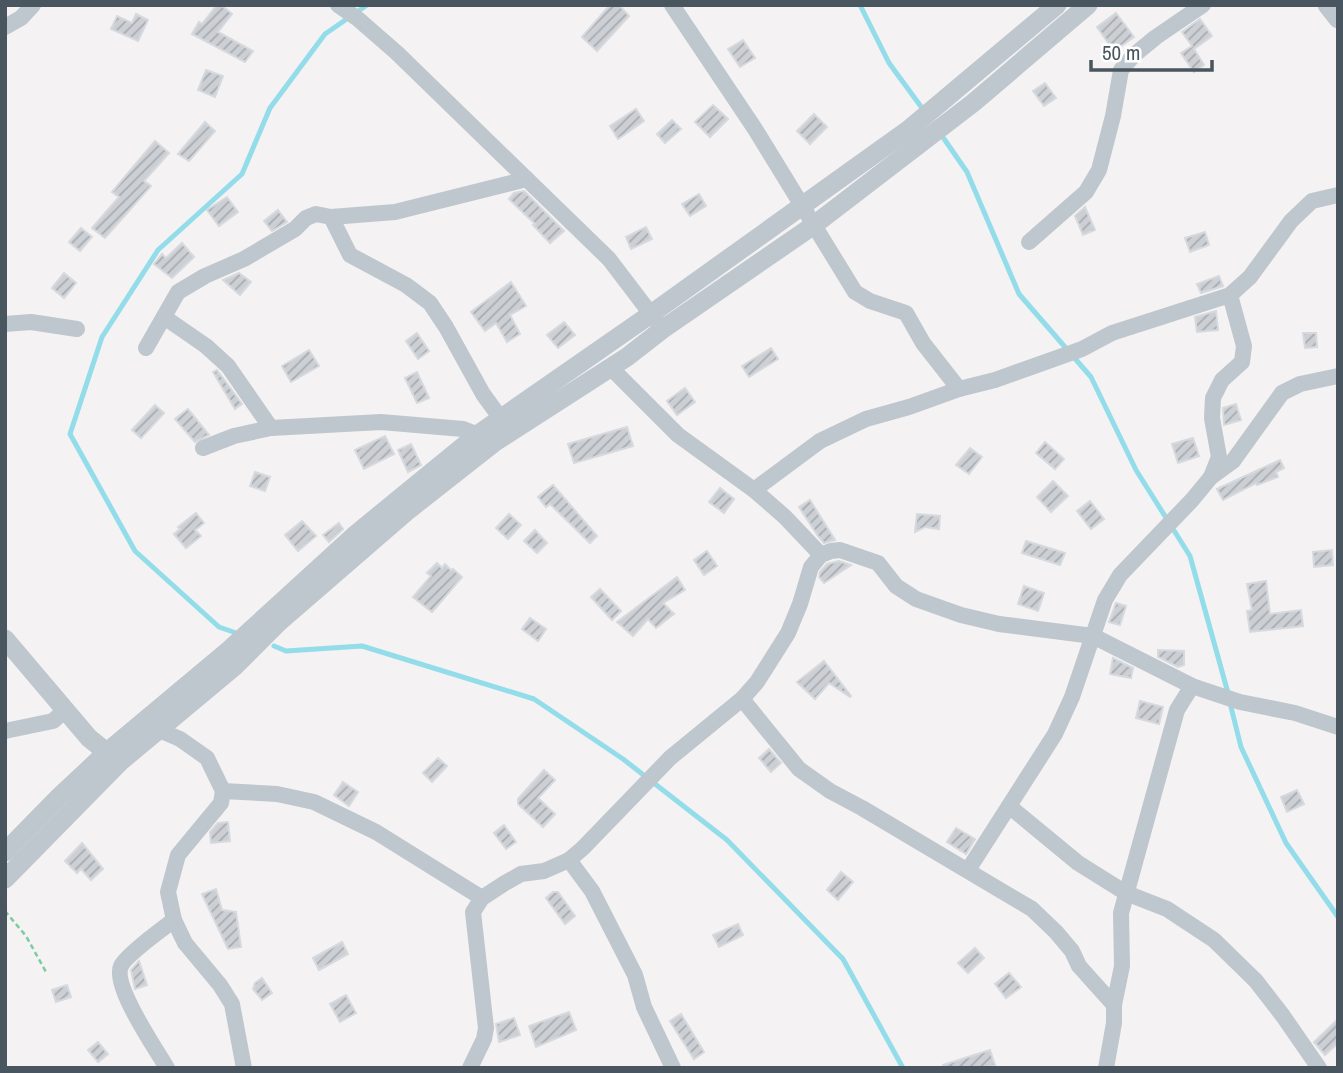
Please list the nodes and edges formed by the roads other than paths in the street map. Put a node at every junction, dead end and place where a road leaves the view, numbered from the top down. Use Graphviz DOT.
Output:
graph roads {
  1 [pos="33,5"];
  2 [pos="338,5"];
  3 [pos="672,5"];
  4 [pos="1057,5"];
  5 [pos="1088,5"];
  6 [pos="1203,5"];
  7 [pos="1327,5"];
  8 [pos="1338,19"];
  9 [pos="5,27"];
  10 [pos="527,179"];
  11 [pos="1338,195"];
  12 [pos="802,205"];
  13 [pos="331,217"];
  14 [pos="814,225"];
  15 [pos="1029,242"];
  16 [pos="1230,295"];
  17 [pos="164,317"];
  18 [pos="657,322"];
  19 [pos="5,324"];
  20 [pos="77,329"];
  21 [pos="146,348"];
  22 [pos="610,367"];
  23 [pos="1338,376"];
  24 [pos="958,389"];
  25 [pos="271,428"];
  26 [pos="496,432"];
  27 [pos="202,448"];
  28 [pos="1211,477"];
  29 [pos="754,491"];
  30 [pos="821,555"];
  31 [pos="1093,636"];
  32 [pos="5,639"];
  33 [pos="1192,686"];
  34 [pos="742,699"];
  35 [pos="64,711"];
  36 [pos="1338,727"];
  37 [pos="159,730"];
  38 [pos="5,731"];
  39 [pos="114,757"];
  40 [pos="223,791"];
  41 [pos="1009,806"];
  42 [pos="5,852"];
  43 [pos="569,860"];
  44 [pos="968,870"];
  45 [pos="5,879"];
  46 [pos="1126,893"];
  47 [pos="482,898"];
  48 [pos="174,920"];
  49 [pos="1114,1005"];
  50 [pos="167,1068"];
  51 [pos="244,1068"];
  52 [pos="470,1068"];
  53 [pos="673,1068"];
  54 [pos="1106,1068"];
  55 [pos="1319,1068"];
  1 -- 9 [label="street"];
  2 -- 10 [label="street"];
  3 -- 12 [label="street"];
  4 -- 12 [label="street"];
  5 -- 14 [label="street"];
  6 -- 15 [label="street"];
  7 -- 8 [label="street"];
  10 -- 13 [label="street"];
  10 -- 18 [label="street"];
  11 -- 16 [label="street"];
  12 -- 14 [label="street"];
  12 -- 18 [label="street"];
  13 -- 17 [label="street"];
  13 -- 26 [label="street"];
  14 -- 18 [label="street"];
  14 -- 24 [label="street"];
  16 -- 24 [label="street"];
  16 -- 28 [label="street"];
  17 -- 21 [label="street"];
  17 -- 25 [label="street"];
  18 -- 22 [label="street"];
  18 -- 26 [label="street"];
  19 -- 20 [label="street"];
  22 -- 26 [label="street"];
  22 -- 29 [label="street"];
  23 -- 28 [label="street"];
  24 -- 29 [label="street"];
  25 -- 26 [label="street"];
  25 -- 27 [label="street"];
  26 -- 37 [label="street"];
  26 -- 39 [label="street"];
  28 -- 31 [label="street"];
  29 -- 30 [label="street"];
  30 -- 31 [label="street"];
  30 -- 34 [label="street"];
  31 -- 33 [label="street"];
  31 -- 41 [label="street"];
  32 -- 35 [label="street"];
  33 -- 36 [label="street"];
  33 -- 46 [label="street"];
  34 -- 43 [label="street"];
  34 -- 44 [label="street"];
  35 -- 38 [label="street"];
  35 -- 39 [label="street"];
  37 -- 39 [label="street"];
  37 -- 40 [label="street"];
  39 -- 42 [label="street"];
  39 -- 45 [label="street"];
  40 -- 47 [label="street"];
  40 -- 48 [label="street"];
  41 -- 44 [label="street"];
  41 -- 46 [label="street"];
  43 -- 47 [label="street"];
  43 -- 53 [label="street"];
  44 -- 49 [label="street"];
  46 -- 49 [label="street"];
  46 -- 55 [label="street"];
  47 -- 52 [label="street"];
  48 -- 50 [label="street"];
  48 -- 51 [label="street"];
  49 -- 54 [label="street"];
}
